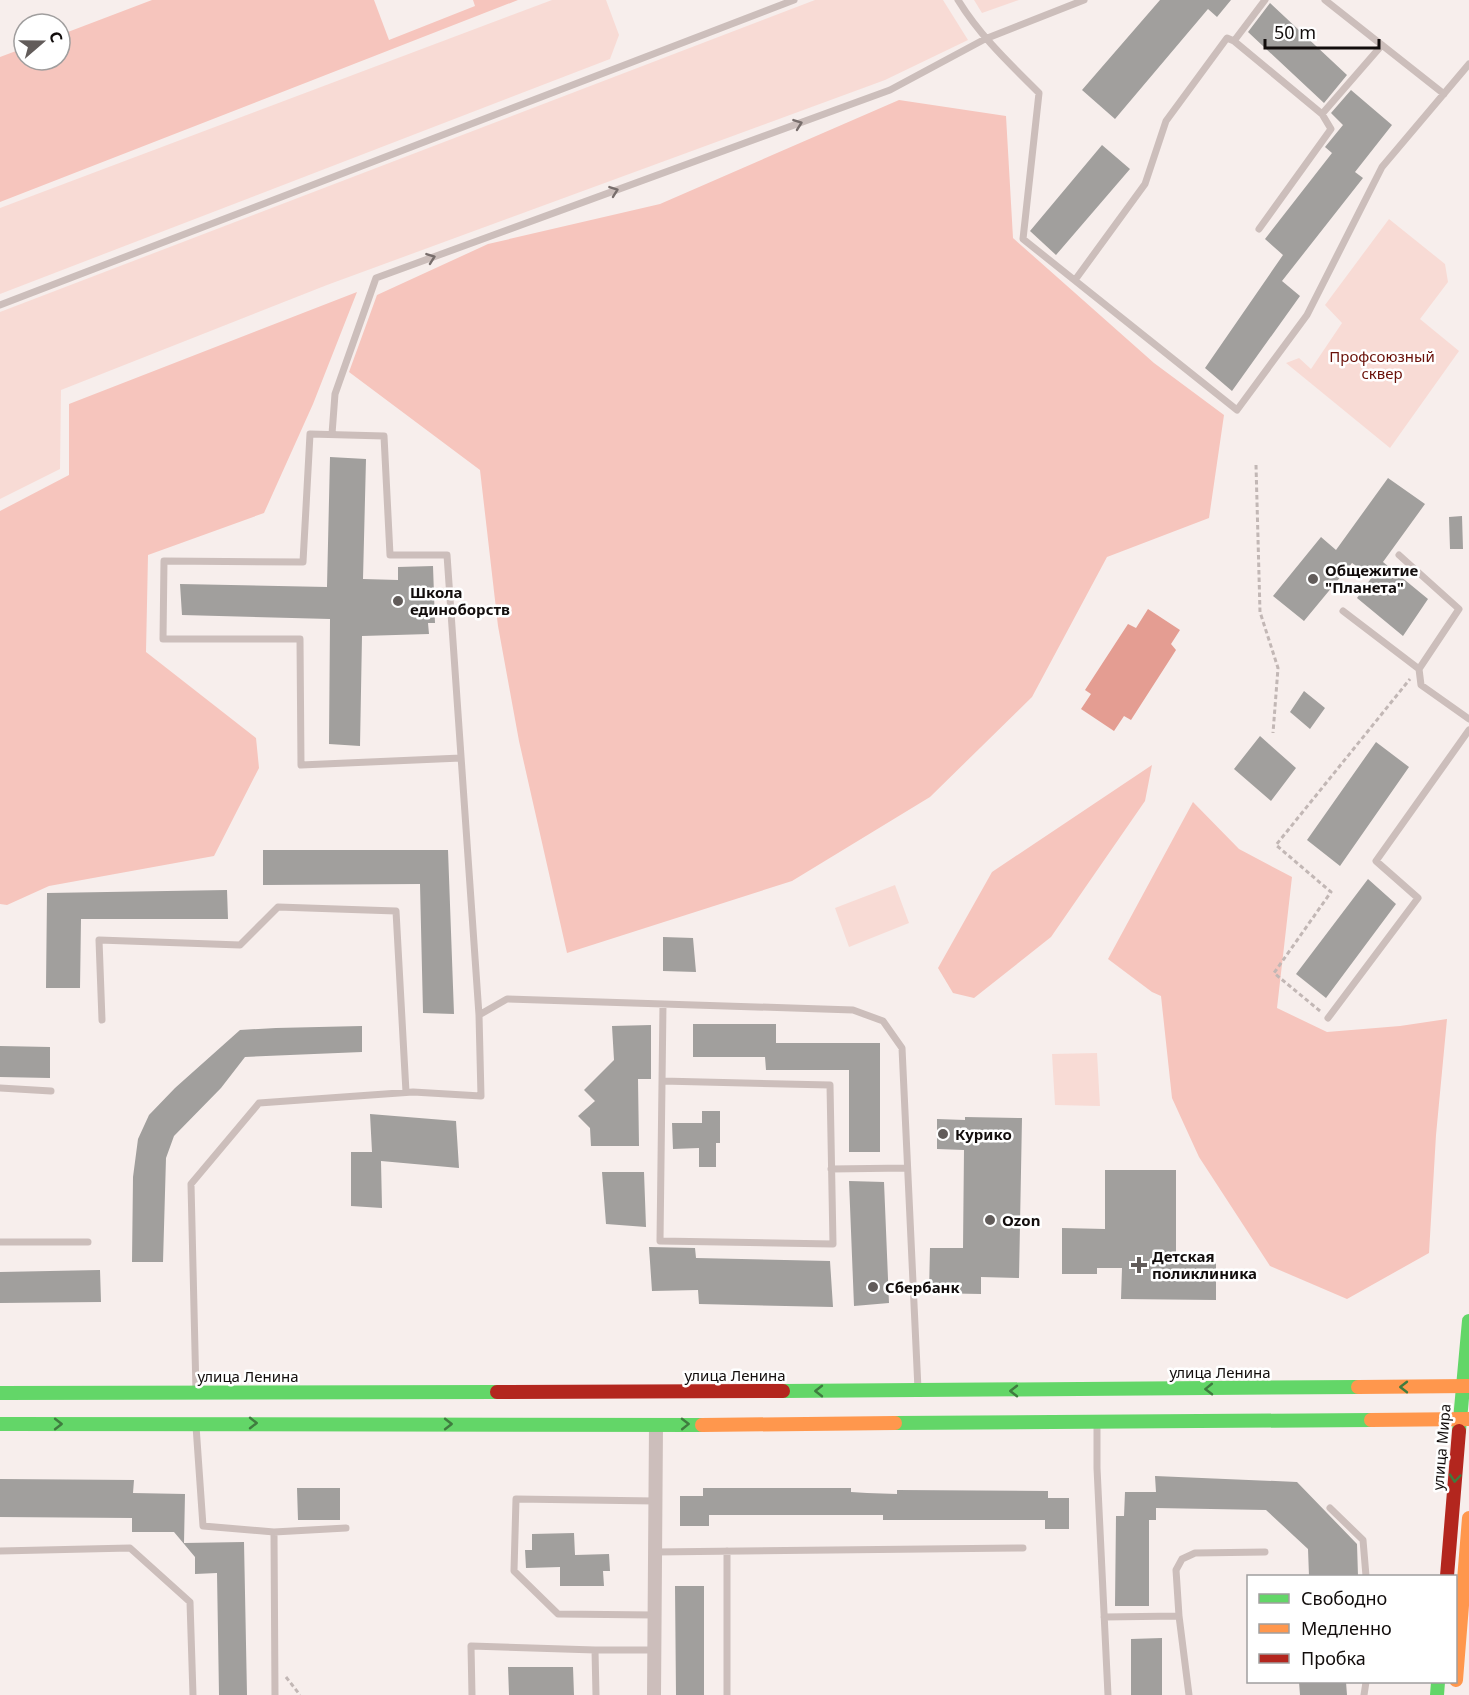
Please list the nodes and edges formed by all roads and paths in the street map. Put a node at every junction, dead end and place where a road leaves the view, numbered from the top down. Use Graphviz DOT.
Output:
graph roads {
  1 [pos="794,0"];
  2 [pos="958,0"];
  3 [pos="1084,0"];
  4 [pos="1265,0"];
  5 [pos="1325,0"];
  6 [pos="985,39"];
  7 [pos="1234,41"];
  8 [pos="1382,45"];
  9 [pos="1469,64"];
  10 [pos="1444,94"];
  11 [pos="1322,114"];
  12 [pos="1259,229"];
  13 [pos="1075,280"];
  14 [pos="0,305"];
  15 [pos="333,434"];
  16 [pos="1256,465"];
  17 [pos="1399,555"];
  18 [pos="1343,611"];
  19 [pos="1419,669"];
  20 [pos="1469,719"];
  21 [pos="1469,730"];
  22 [pos="1273,733"];
  23 [pos="461,758"];
  24 [pos="663,1004"];
  25 [pos="479,1015"];
  26 [pos="1328,1018"];
  27 [pos="102,1020"];
  28 [pos="662,1081"];
  29 [pos="0,1088"];
  30 [pos="51,1091"];
  31 [pos="406,1092"];
  32 [pos="907,1168"];
  33 [pos="831,1169"];
  34 [pos="0,1242"];
  35 [pos="88,1242"];
  36 [pos="1469,1321"];
  37 [pos="1466,1386"];
  38 [pos="0,1393"];
  39 [pos="918,1407"];
  40 [pos="196,1408"];
  41 [pos="656,1408"];
  42 [pos="1464,1419"];
  43 [pos="1097,1421"];
  44 [pos="0,1424"];
  45 [pos="656,1501"];
  46 [pos="1330,1508"];
  47 [pos="1469,1518"];
  48 [pos="346,1528"];
  49 [pos="274,1532"];
  50 [pos="1023,1548"];
  51 [pos="0,1551"];
  52 [pos="727,1551"];
  53 [pos="655,1552"];
  54 [pos="1265,1552"];
  55 [pos="1366,1575"];
  56 [pos="1447,1575"];
  57 [pos="1462,1612"];
  58 [pos="654,1615"];
  59 [pos="1179,1616"];
  60 [pos="1104,1617"];
  61 [pos="595,1650"];
  62 [pos="654,1650"];
  63 [pos="275,1664"];
  64 [pos="1457,1664"];
  65 [pos="193,1695"];
  66 [pos="275,1695"];
  67 [pos="300,1695"];
  68 [pos="472,1695"];
  69 [pos="596,1695"];
  70 [pos="654,1695"];
  71 [pos="727,1695"];
  72 [pos="1108,1695"];
  73 [pos="1189,1695"];
  1 -- 14 [label="lane"];
  2 -- 6 [label="lane"];
  3 -- 6 [label="lane"];
  4 -- 7 [label="lane"];
  5 -- 8 [label="lane"];
  6 -- 13 [label="lane"];
  15 -- 6 [label="lane, one-way"];
  7 -- 11 [label="lane"];
  7 -- 13 [label="lane"];
  8 -- 10 [label="lane"];
  8 -- 11 [label="lane"];
  9 -- 10 [label="lane"];
  10 -- 13 [label="lane"];
  11 -- 12 [label="lane"];
  15 -- 23 [label="lane"];
  15 -- 23 [label="lane"];
  16 -- 22 [label="path"];
  17 -- 19 [label="lane"];
  18 -- 19 [label="lane"];
  19 -- 20 [label="lane"];
  19 -- 26 [label="path"];
  21 -- 26 [label="lane"];
  23 -- 25 [label="lane"];
  24 -- 25 [label="lane"];
  24 -- 28 [label="lane"];
  24 -- 32 [label="lane"];
  25 -- 31 [label="lane"];
  27 -- 31 [label="lane"];
  28 -- 33 [label="lane"];
  28 -- 33 [label="lane"];
  29 -- 30 [label="lane"];
  31 -- 40 [label="lane"];
  32 -- 33 [label="lane"];
  32 -- 39 [label="lane"];
  34 -- 35 [label="lane"];
  36 -- 37 [label="main road, улица Мира"];
  37 -- 39 [label="main road, улица Ленина, one-way"];
  37 -- 42 [label="main road, улица Мира"];
  38 -- 40 [label="main road, улица Ленина"];
  41 -- 39 [label="main road, улица Ленина, one-way"];
  39 -- 41 [label="main road, улица Ленина, one-way"];
  39 -- 43 [label="main road, улица Ленина"];
  40 -- 41 [label="main road, улица Ленина, one-way"];
  40 -- 41 [label="main road, улица Ленина"];
  44 -- 40 [label="main road, улица Ленина, one-way"];
  40 -- 49 [label="lane"];
  41 -- 45 [label="street"];
  42 -- 43 [label="main road, улица Ленина"];
  42 -- 56 [label="main road, улица Мира, one-way"];
  43 -- 60 [label="lane"];
  45 -- 53 [label="street"];
  45 -- 58 [label="lane"];
  46 -- 55 [label="lane"];
  47 -- 57 [label="main road"];
  48 -- 49 [label="lane"];
  49 -- 63 [label="lane"];
  50 -- 52 [label="lane"];
  51 -- 65 [label="lane"];
  52 -- 53 [label="lane"];
  52 -- 71 [label="lane"];
  53 -- 58 [label="street"];
  54 -- 59 [label="lane"];
  57 -- 64 [label="main road"];
  58 -- 62 [label="street"];
  59 -- 60 [label="lane"];
  59 -- 73 [label="lane"];
  60 -- 72 [label="lane"];
  61 -- 62 [label="lane"];
  61 -- 68 [label="lane"];
  61 -- 69 [label="lane"];
  62 -- 70 [label="street"];
  63 -- 66 [label="lane"];
  63 -- 67 [label="path"];
}
